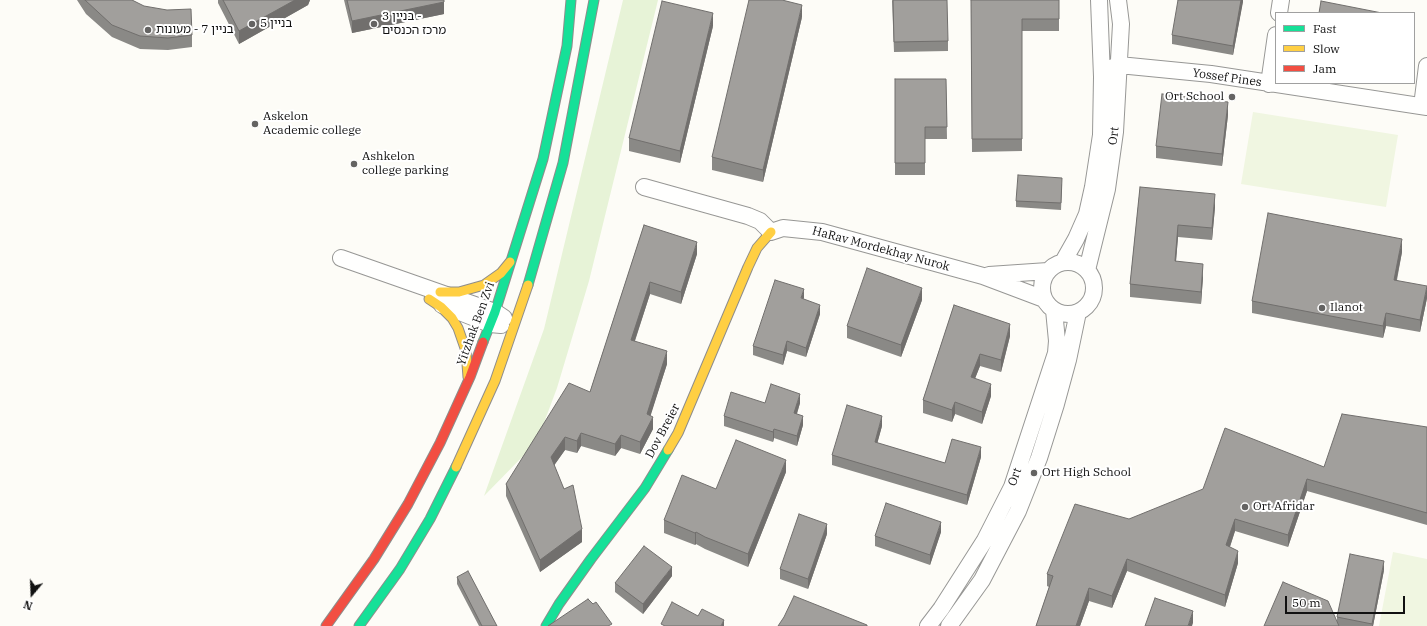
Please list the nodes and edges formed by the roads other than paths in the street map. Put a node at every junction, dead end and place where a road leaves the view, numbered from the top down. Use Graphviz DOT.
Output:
graph roads {
  1 [pos="571,0"];
  2 [pos="594,0"];
  3 [pos="1099,0"];
  4 [pos="1118,0"];
  5 [pos="1281,0"];
  6 [pos="1279,12"];
  7 [pos="1275,42"];
  8 [pos="1120,65"];
  9 [pos="1427,66"];
  10 [pos="1102,77"];
  11 [pos="1269,84"];
  12 [pos="1425,106"];
  13 [pos="644,187"];
  14 [pos="771,232"];
  15 [pos="512,259"];
  16 [pos="349,261"];
  17 [pos="1063,262"];
  18 [pos="1087,270"];
  19 [pos="1048,271"];
  20 [pos="983,276"];
  21 [pos="434,295"];
  22 [pos="1049,304"];
  23 [pos="1078,312"];
  24 [pos="492,318"];
  25 [pos="514,326"];
  26 [pos="466,387"];
  27 [pos="326,626"];
  28 [pos="359,626"];
  29 [pos="546,626"];
  30 [pos="928,626"];
  31 [pos="949,626"];
  1 -- 15 [label="street, Yitzhak Ben Zvi"];
  2 -- 25 [label="street"];
  3 -- 10 [label="street, Ort"];
  4 -- 8 [label="street, Ort"];
  5 -- 6 [label="street"];
  7 -- 11 [label="street"];
  8 -- 10 [label="street"];
  8 -- 11 [label="street, Yossef Pines"];
  8 -- 18 [label="street, Ort"];
  9 -- 12 [label="street"];
  10 -- 17 [label="street, Ort"];
  11 -- 12 [label="street, Yossef Pines"];
  13 -- 14 [label="street"];
  14 -- 20 [label="street, HaRav Mordekhay Nurok"];
  14 -- 29 [label="street, Dov Breier"];
  15 -- 21 [label="street"];
  15 -- 24 [label="street, Yitzhak Ben Zvi"];
  16 -- 21 [label="street"];
  17 -- 18 [label="street"];
  17 -- 19 [label="street"];
  18 -- 23 [label="street"];
  19 -- 20 [label="street, HaRav Mordekhay Nurok"];
  19 -- 22 [label="street"];
  20 -- 22 [label="street, HaRav Mordekhay Nurok"];
  21 -- 24 [label="street"];
  21 -- 26 [label="street"];
  22 -- 23 [label="street"];
  22 -- 30 [label="street, Ort"];
  23 -- 31 [label="street, Ort"];
  24 -- 25 [label="street"];
  24 -- 26 [label="street, Yitzhak Ben Zvi"];
  25 -- 28 [label="street"];
  26 -- 27 [label="street, Yitzhak Ben Zvi"];
}
